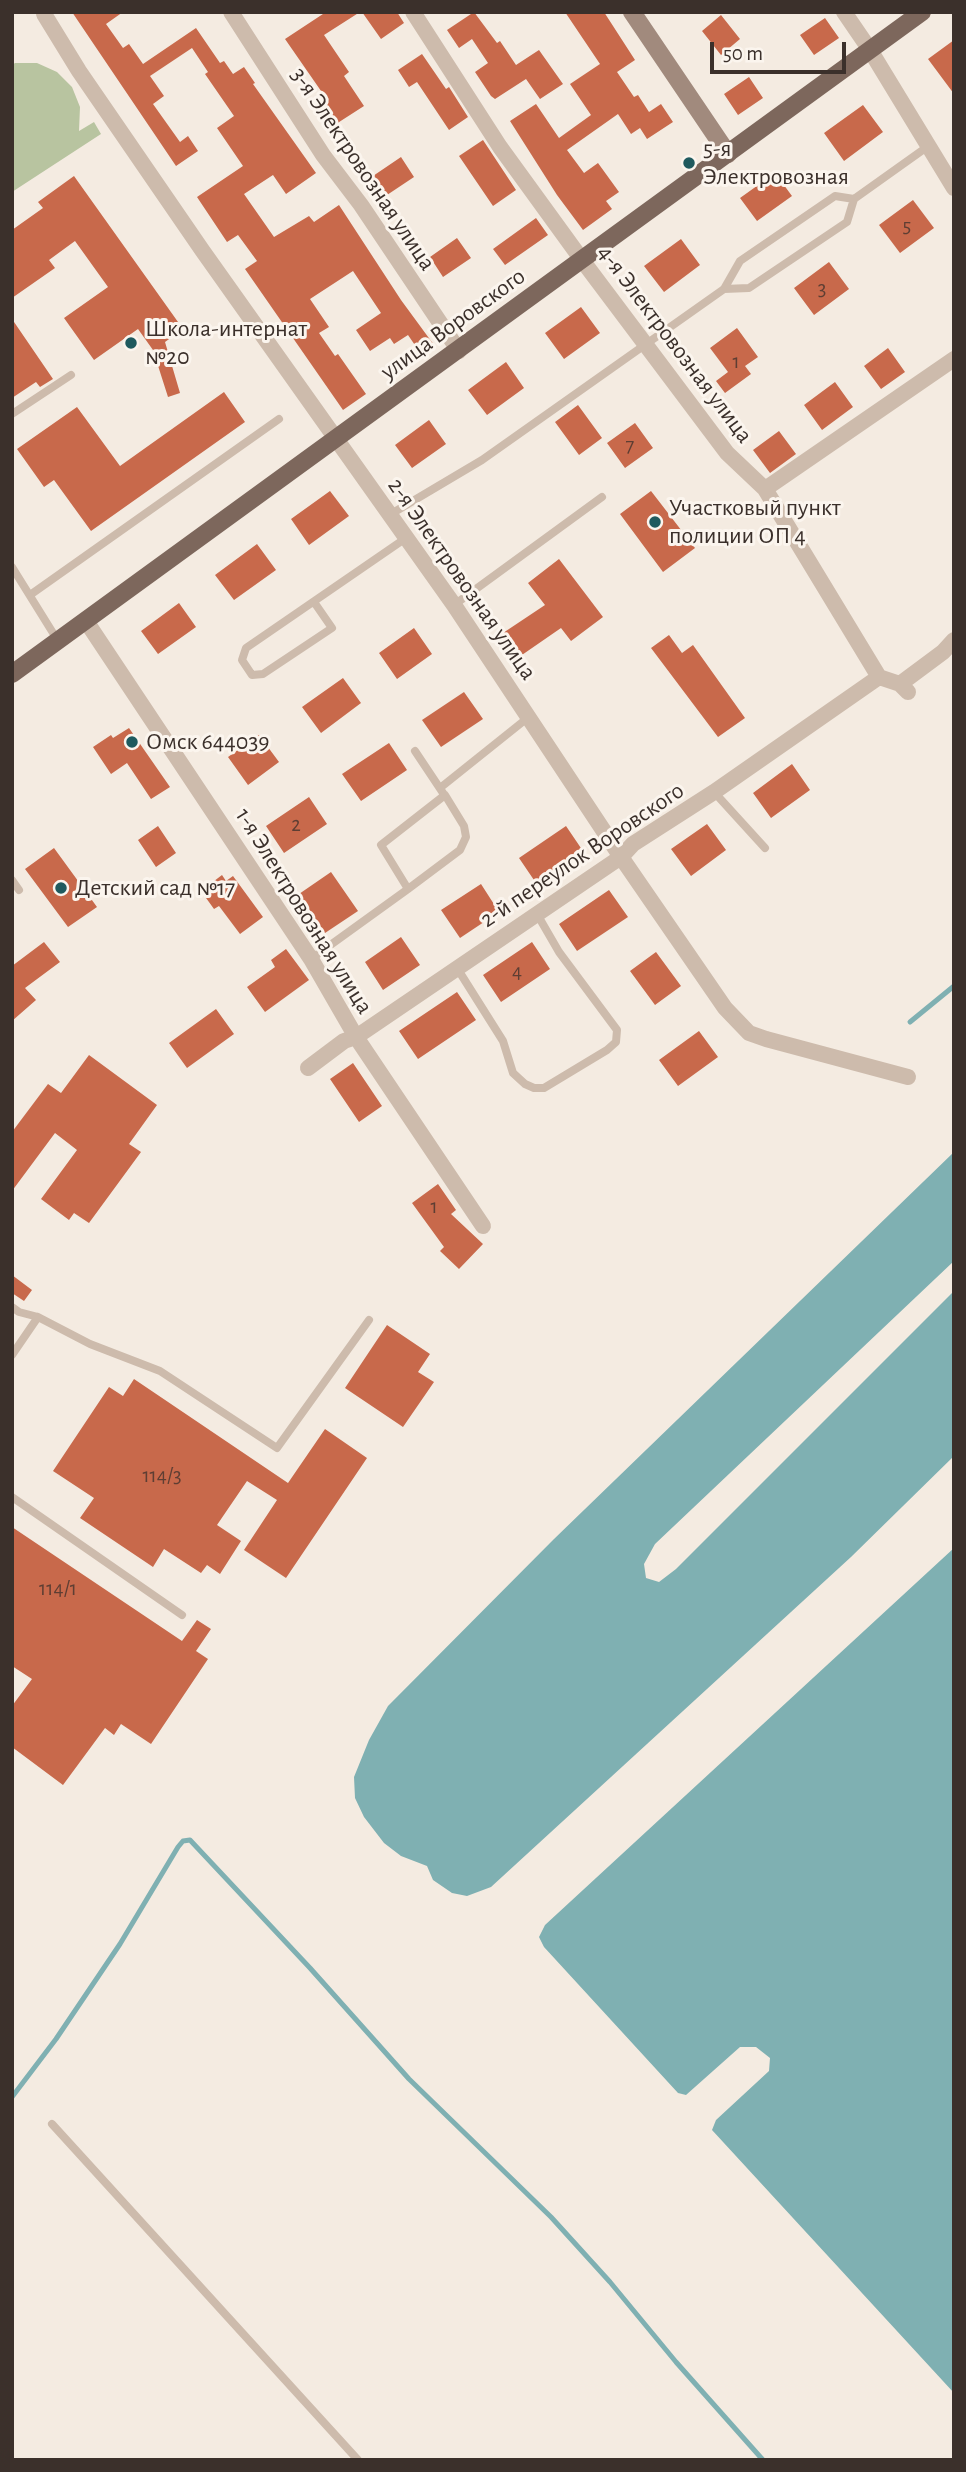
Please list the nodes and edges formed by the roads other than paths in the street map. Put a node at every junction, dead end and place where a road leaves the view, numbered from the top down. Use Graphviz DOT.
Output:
graph roads {
  1 [pos="231,12"];
  2 [pos="413,12"];
  3 [pos="632,12"];
  4 [pos="844,12"];
  5 [pos="922,12"];
  6 [pos="44,13"];
  7 [pos="870,50"];
  8 [pos="927,146"];
  9 [pos="728,154"];
  10 [pos="954,188"];
  11 [pos="854,199"];
  12 [pos="583,260"];
  13 [pos="724,289"];
  14 [pos="647,345"];
  15 [pos="459,351"];
  16 [pos="954,359"];
  17 [pos="71,376"];
  18 [pos="12,414"];
  19 [pos="279,419"];
  20 [pos="335,441"];
  21 [pos="765,489"];
  22 [pos="602,497"];
  23 [pos="391,514"];
  24 [pos="407,537"];
  25 [pos="12,567"];
  26 [pos="30,595"];
  27 [pos="314,602"];
  28 [pos="454,605"];
  29 [pos="86,621"];
  30 [pos="954,640"];
  31 [pos="58,641"];
  32 [pos="12,674"];
  33 [pos="879,677"];
  34 [pos="530,716"];
  35 [pos="415,751"];
  36 [pos="442,792"];
  37 [pos="714,792"];
  38 [pos="765,848"];
  39 [pos="621,857"];
  40 [pos="12,880"];
  41 [pos="408,889"];
  42 [pos="19,890"];
  43 [pos="537,914"];
  44 [pos="311,959"];
  45 [pos="457,968"];
  46 [pos="356,1037"];
  47 [pos="308,1068"];
  48 [pos="908,1077"];
  49 [pos="483,1226"];
  50 [pos="12,1307"];
  51 [pos="38,1317"];
  52 [pos="369,1320"];
  53 [pos="12,1355"];
  54 [pos="12,1497"];
  55 [pos="182,1615"];
  56 [pos="52,2124"];
  57 [pos="358,2460"];
  1 -- 15 [label="street, 3-я Электровозная улица"];
  2 -- 12 [label="street, 4-я Электровозная улица"];
  3 -- 9 [label="street"];
  4 -- 7 [label="street"];
  5 -- 7 [label="main road, улица Воровского"];
  6 -- 20 [label="street, 2-я Электровозная улица"];
  7 -- 8 [label="street"];
  7 -- 9 [label="main road, улица Воровского"];
  8 -- 10 [label="street"];
  8 -- 11 [label="lane"];
  9 -- 12 [label="main road, улица Воровского"];
  11 -- 13 [label="lane"];
  11 -- 13 [label="lane"];
  12 -- 14 [label="street, 4-я Электровозная улица"];
  12 -- 15 [label="main road, улица Воровского"];
  13 -- 14 [label="lane"];
  14 -- 21 [label="street, 4-я Электровозная улица"];
  14 -- 23 [label="lane"];
  15 -- 20 [label="main road, улица Воровского"];
  16 -- 21 [label="street"];
  17 -- 18 [label="lane"];
  19 -- 26 [label="lane"];
  20 -- 23 [label="street, 2-я Электровозная улица"];
  20 -- 29 [label="main road, улица Воровского"];
  21 -- 33 [label="street, 4-я Электровозная улица"];
  22 -- 28 [label="lane"];
  23 -- 24 [label="street, 2-я Электровозная улица"];
  24 -- 27 [label="lane"];
  24 -- 28 [label="street, 2-я Электровозная улица"];
  25 -- 26 [label="lane"];
  26 -- 31 [label="lane"];
  27 -- 27 [label="lane"];
  28 -- 34 [label="street, 2-я Электровозная улица"];
  29 -- 31 [label="main road, улица Воровского"];
  29 -- 44 [label="street, 1-я Электровозная улица"];
  30 -- 33 [label="street"];
  31 -- 32 [label="main road, улица Воровского"];
  33 -- 37 [label="street, 2-й переулок Воровского"];
  34 -- 36 [label="lane"];
  34 -- 39 [label="street, 2-я Электровозная улица"];
  35 -- 36 [label="lane"];
  36 -- 41 [label="lane"];
  36 -- 41 [label="lane"];
  37 -- 38 [label="lane"];
  37 -- 39 [label="street, 2-й переулок Воровского"];
  39 -- 43 [label="street, 2-й переулок Воровского"];
  39 -- 48 [label="street, 2-я Электровозная улица"];
  40 -- 42 [label="lane"];
  41 -- 44 [label="lane"];
  43 -- 45 [label="street, 2-й переулок Воровского"];
  43 -- 45 [label="lane"];
  44 -- 46 [label="street, 1-я Электровозная улица"];
  45 -- 46 [label="street, 2-й переулок Воровского"];
  46 -- 47 [label="street, 2-й переулок Воровского"];
  46 -- 49 [label="street, 1-я Электровозная улица"];
  50 -- 51 [label="lane"];
  51 -- 52 [label="lane"];
  51 -- 53 [label="lane"];
  54 -- 55 [label="lane"];
  56 -- 57 [label="lane"];
}
